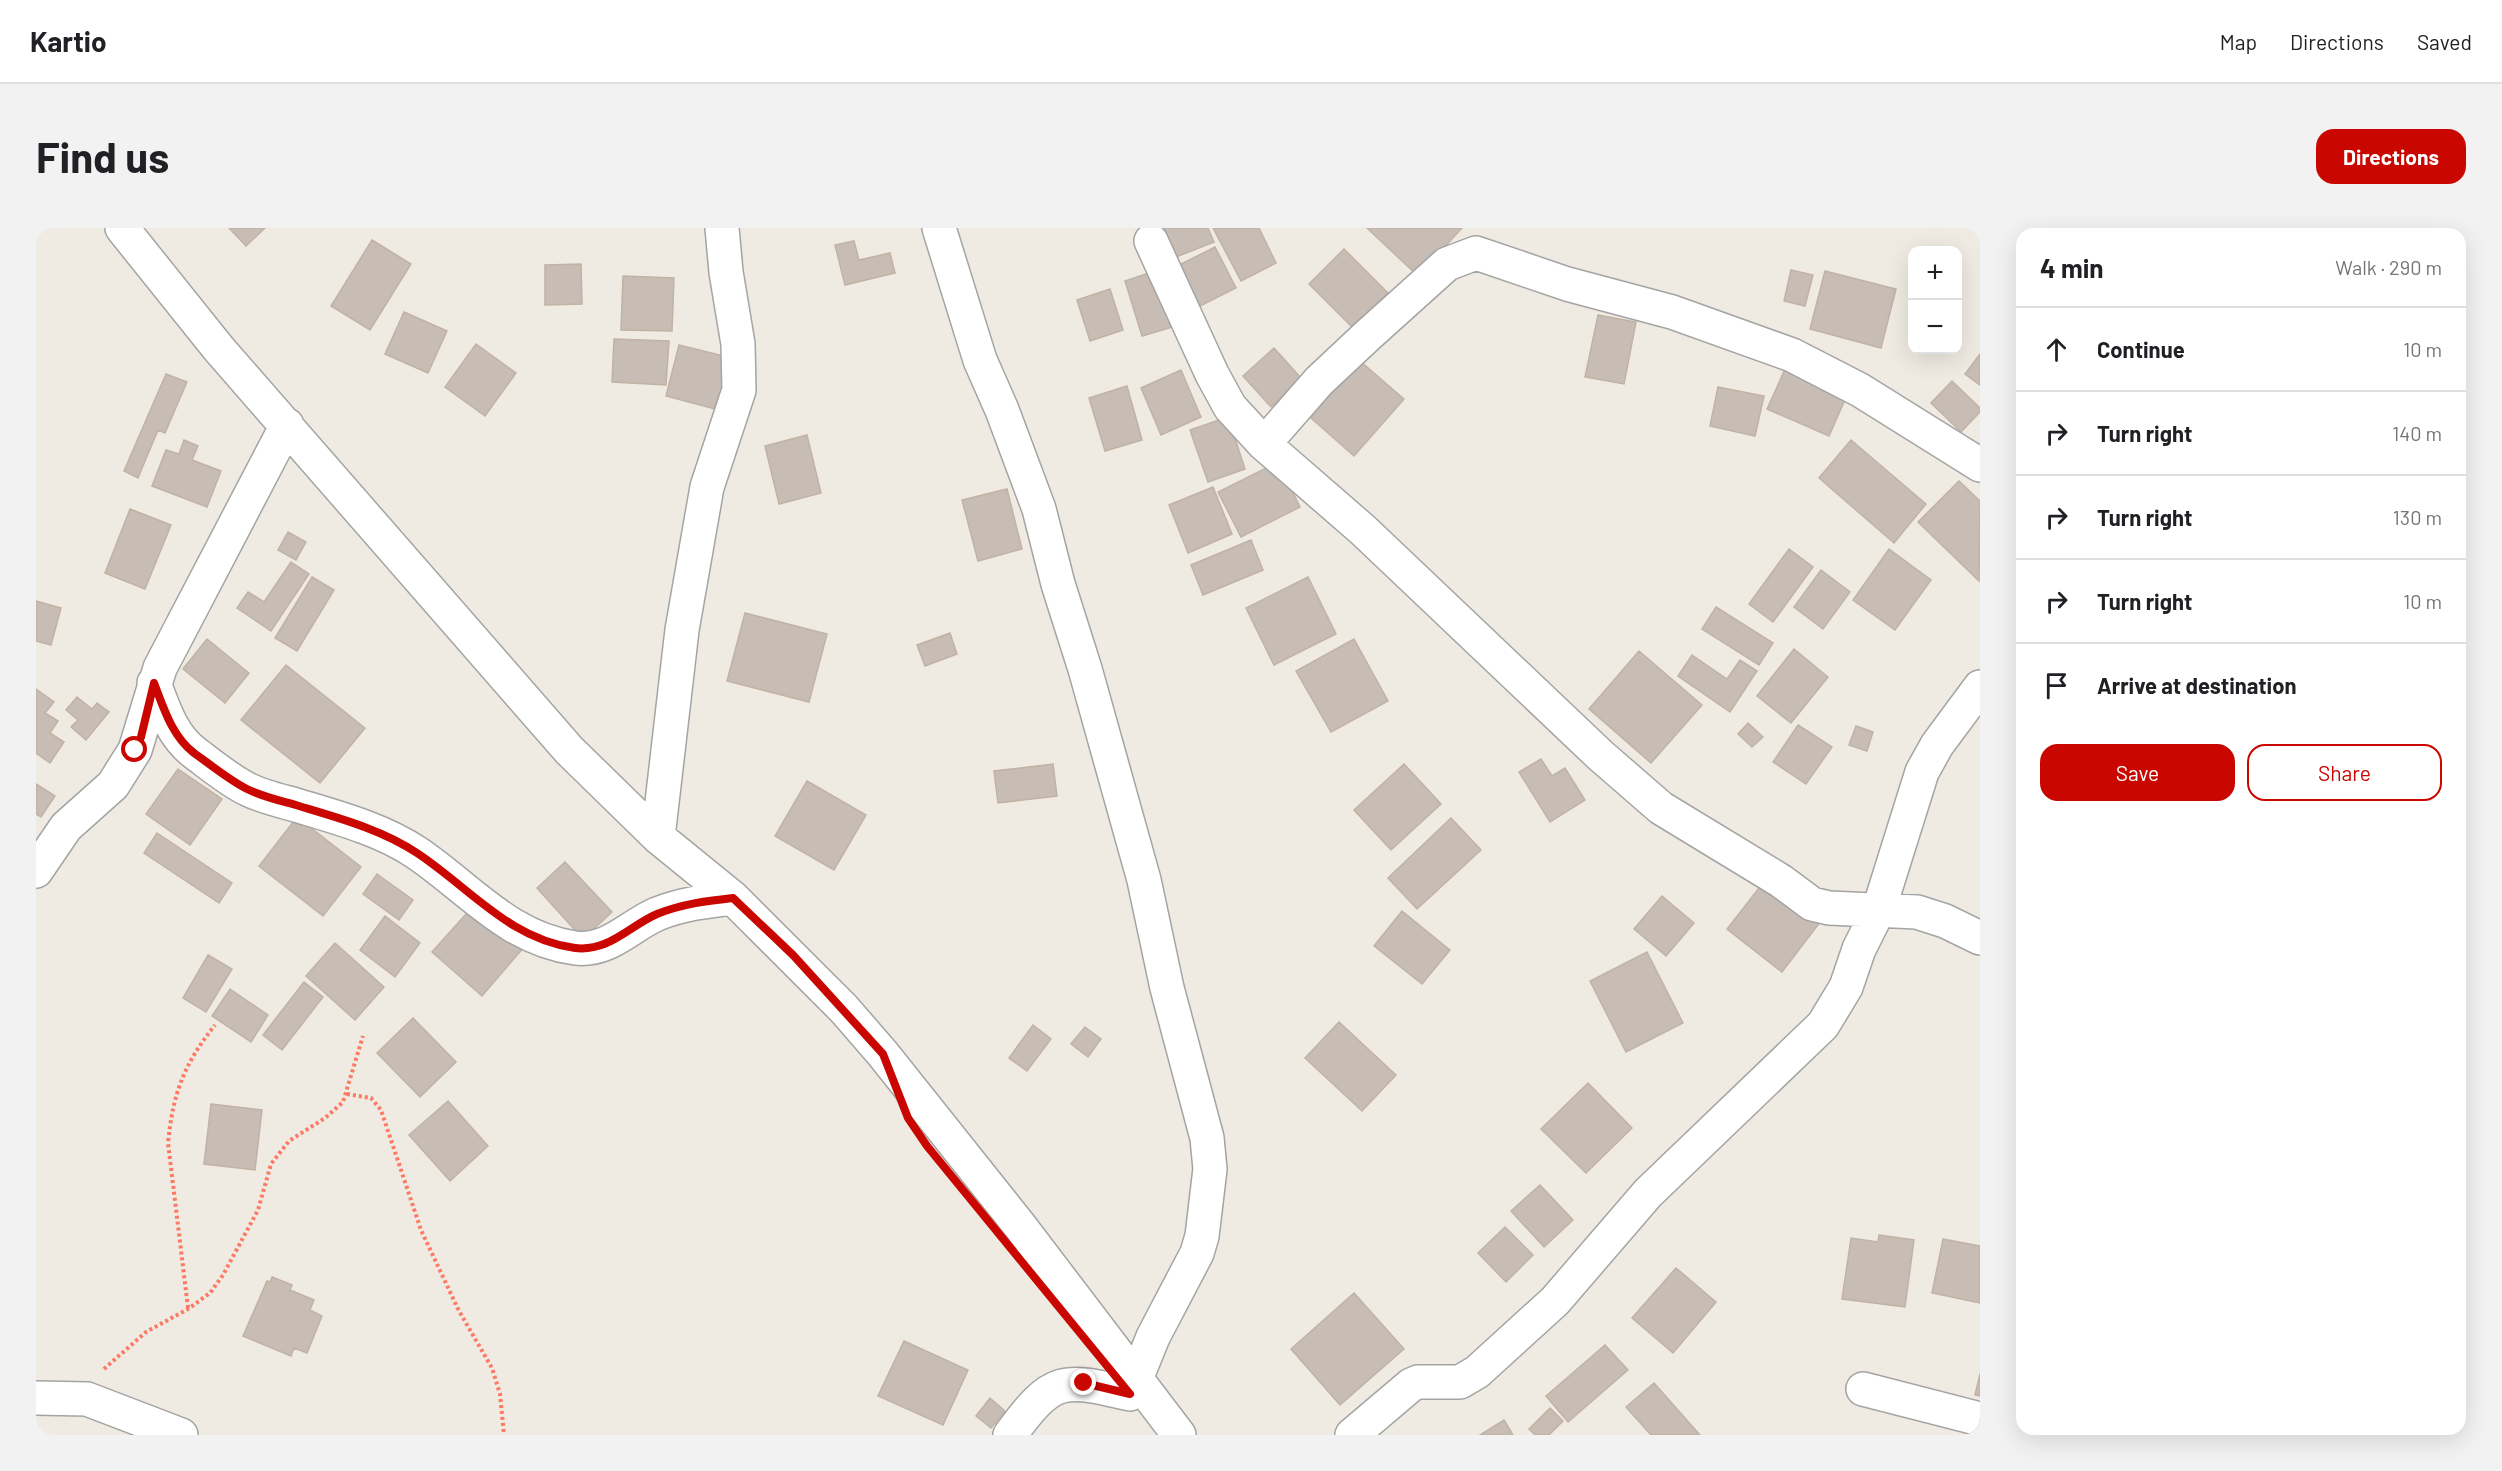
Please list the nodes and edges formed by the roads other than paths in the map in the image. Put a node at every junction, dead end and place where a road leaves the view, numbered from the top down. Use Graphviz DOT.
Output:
graph roads {
  1 [pos="122,228"];
  2 [pos="722,228"];
  3 [pos="939,228"];
  4 [pos="1151,241"];
  5 [pos="287,425"];
  6 [pos="1264,444"];
  7 [pos="1980,465"];
  8 [pos="154,683"];
  9 [pos="1980,687"];
  10 [pos="658,837"];
  11 [pos="36,871"];
  12 [pos="733,898"];
  13 [pos="1880,909"];
  14 [pos="1980,938"];
  15 [pos="1133,1386"];
  16 [pos="1863,1389"];
  17 [pos="36,1398"];
  18 [pos="1980,1419"];
  19 [pos="181,1435"];
  20 [pos="1010,1435"];
  21 [pos="1148,1435"];
  22 [pos="1179,1435"];
  23 [pos="1352,1435"];
  1 -- 5 [label="street"];
  2 -- 10 [label="street"];
  3 -- 15 [label="street"];
  4 -- 6 [label="street"];
  5 -- 8 [label="street"];
  5 -- 10 [label="street"];
  6 -- 7 [label="street"];
  6 -- 13 [label="street"];
  8 -- 11 [label="street"];
  8 -- 12 [label="street"];
  9 -- 13 [label="street"];
  10 -- 12 [label="street"];
  12 -- 15 [label="street"];
  13 -- 14 [label="street"];
  13 -- 23 [label="street"];
  15 -- 20 [label="street"];
  15 -- 21 [label="street"];
  15 -- 22 [label="street"];
  16 -- 18 [label="street"];
  17 -- 19 [label="street"];
}
